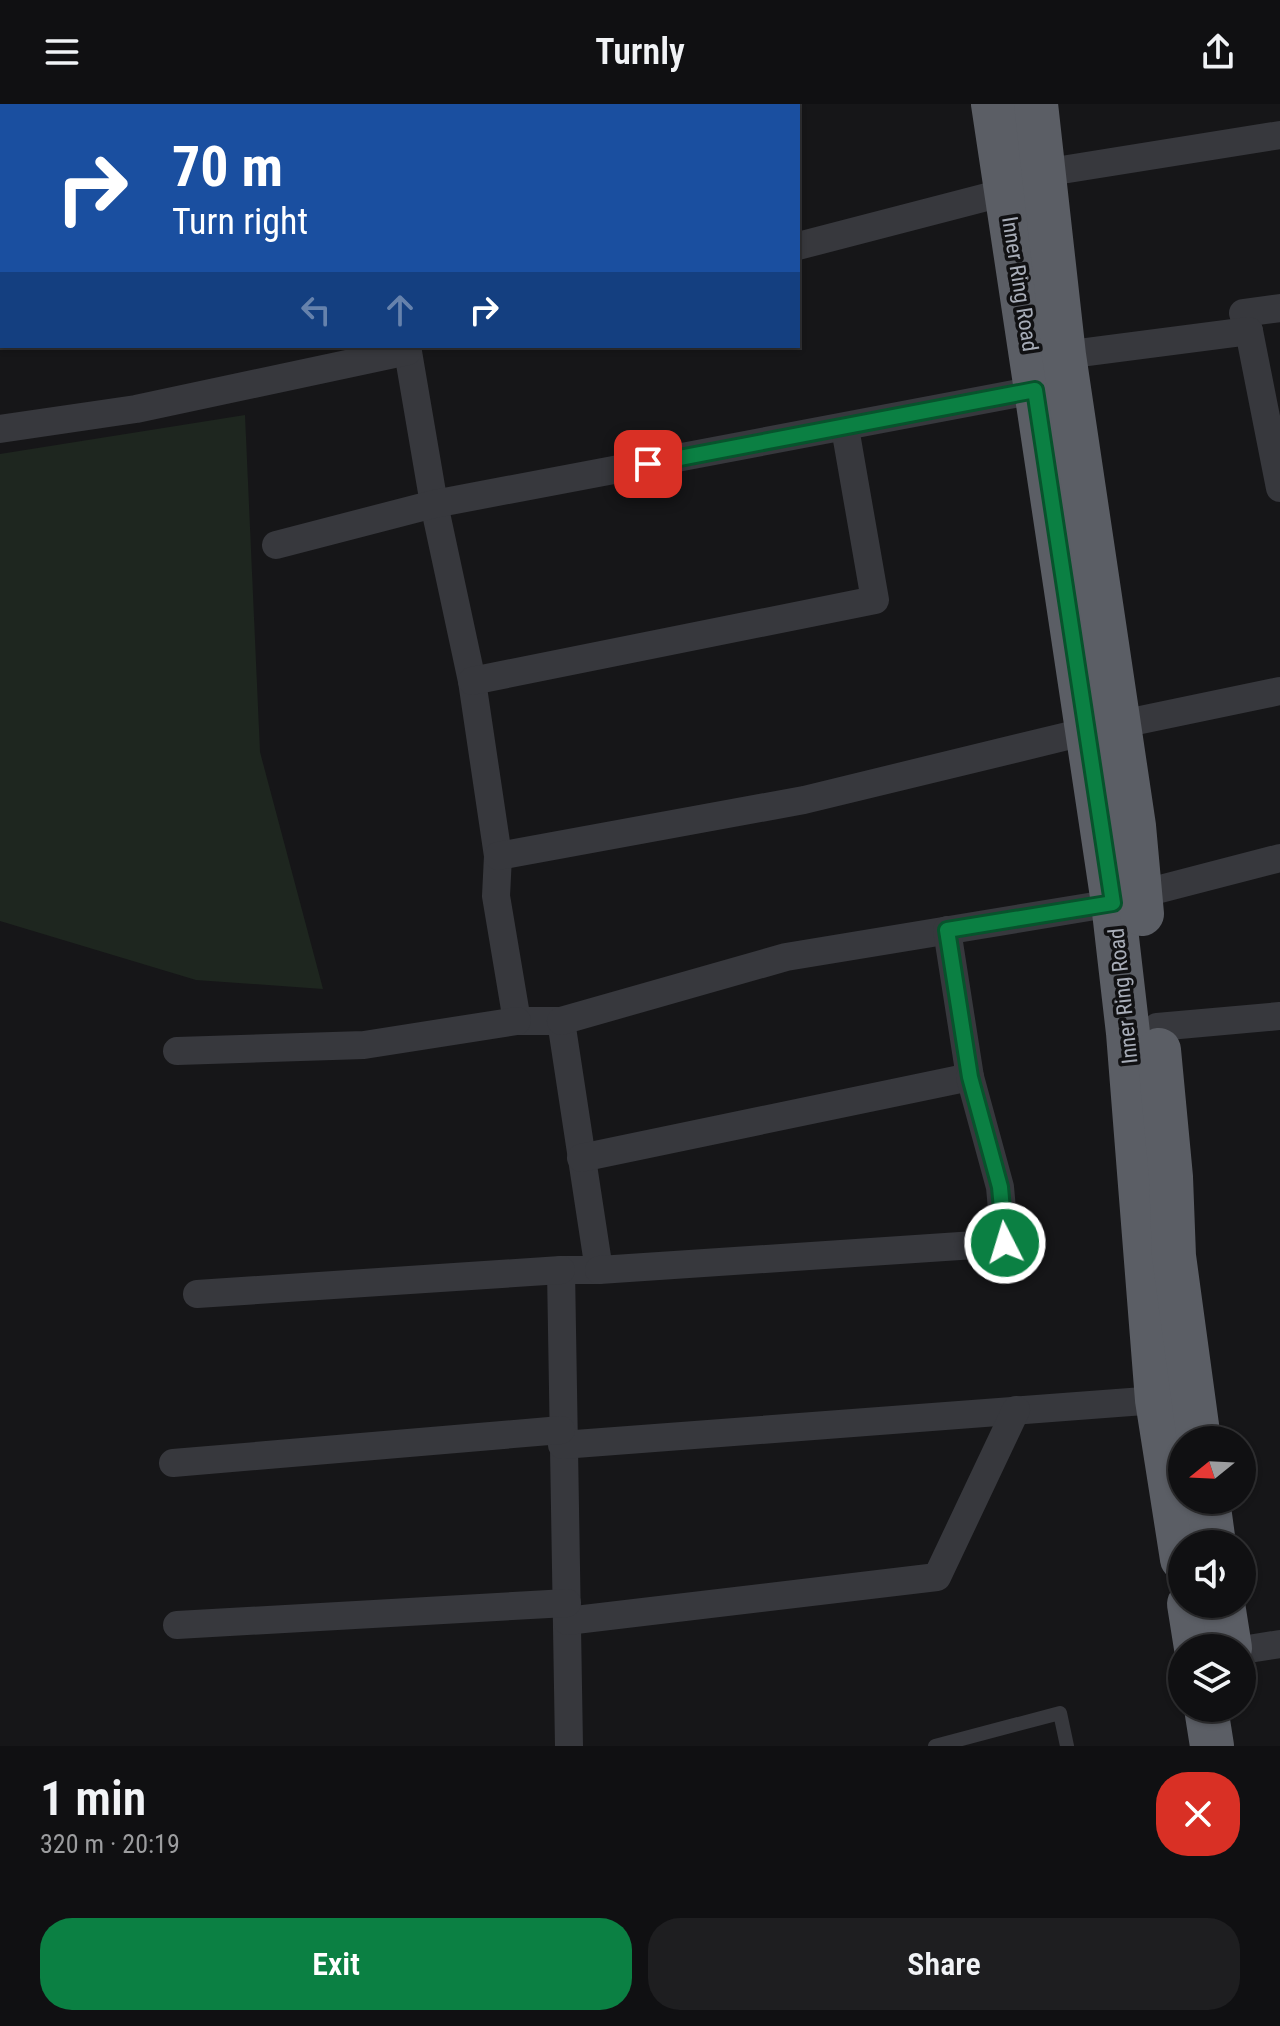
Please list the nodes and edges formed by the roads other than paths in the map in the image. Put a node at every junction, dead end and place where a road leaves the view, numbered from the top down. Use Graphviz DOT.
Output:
graph roads {
  1 [pos="993,104"];
  2 [pos="1036,104"];
  3 [pos="1280,135"];
  4 [pos="1024,183"];
  5 [pos="800,245"];
  6 [pos="1280,308"];
  7 [pos="1249,331"];
  8 [pos="408,348"];
  9 [pos="1064,355"];
  10 [pos="1035,390"];
  11 [pos="845,428"];
  12 [pos="0,429"];
  13 [pos="1280,488"];
  14 [pos="434,504"];
  15 [pos="276,545"];
  16 [pos="472,681"];
  17 [pos="1280,691"];
  18 [pos="1104,728"];
  19 [pos="498,856"];
  20 [pos="1280,858"];
  21 [pos="1127,898"];
  22 [pos="947,930"];
  23 [pos="1280,1016"];
  24 [pos="517,1021"];
  25 [pos="561,1021"];
  26 [pos="1157,1027"];
  27 [pos="177,1051"];
  28 [pos="970,1077"];
  29 [pos="581,1158"];
  30 [pos="561,1270"];
  31 [pos="599,1270"];
  32 [pos="197,1294"];
  33 [pos="1157,1400"];
  34 [pos="1016,1410"];
  35 [pos="1197,1426"];
  36 [pos="561,1438"];
  37 [pos="173,1463"];
  38 [pos="1177,1530"];
  39 [pos="567,1612"];
  40 [pos="177,1625"];
  41 [pos="1280,1644"];
  42 [pos="1256,1648"];
  43 [pos="1208,1722"];
  44 [pos="1239,1722"];
  45 [pos="569,1746"];
  46 [pos="935,1746"];
  47 [pos="1067,1746"];
  48 [pos="1212,1746"];
  49 [pos="1242,1746"];
  1 -- 4 [label="highway, Inner Ring Road"];
  2 -- 4 [label="highway, Inner Ring Road"];
  3 -- 4 [label="street"];
  4 -- 5 [label="street"];
  4 -- 9 [label="highway, Inner Ring Road"];
  4 -- 10 [label="highway, Inner Ring Road"];
  6 -- 7 [label="street"];
  7 -- 9 [label="street"];
  7 -- 13 [label="street"];
  8 -- 12 [label="street"];
  8 -- 14 [label="street"];
  9 -- 18 [label="highway, Inner Ring Road"];
  10 -- 11 [label="street"];
  10 -- 18 [label="highway, Inner Ring Road"];
  11 -- 14 [label="street"];
  11 -- 16 [label="street"];
  14 -- 15 [label="street"];
  14 -- 16 [label="street"];
  16 -- 19 [label="street"];
  17 -- 18 [label="street"];
  18 -- 19 [label="street"];
  18 -- 21 [label="highway, Inner Ring Road"];
  19 -- 24 [label="street"];
  20 -- 21 [label="street"];
  21 -- 22 [label="street"];
  21 -- 26 [label="highway, Inner Ring Road"];
  21 -- 33 [label="highway, Inner Ring Road"];
  22 -- 25 [label="street"];
  22 -- 28 [label="street"];
  23 -- 26 [label="street"];
  24 -- 25 [label="street"];
  24 -- 27 [label="street"];
  25 -- 29 [label="street"];
  26 -- 35 [label="highway, Inner Ring Road"];
  28 -- 29 [label="street"];
  28 -- 31 [label="street"];
  29 -- 31 [label="street"];
  30 -- 31 [label="street"];
  30 -- 32 [label="street"];
  30 -- 36 [label="street"];
  33 -- 34 [label="street"];
  33 -- 38 [label="highway, Inner Ring Road"];
  34 -- 36 [label="street"];
  34 -- 39 [label="street"];
  36 -- 37 [label="street"];
  36 -- 39 [label="street"];
  39 -- 40 [label="street"];
  39 -- 45 [label="street"];
  41 -- 42 [label="street"];
  43 -- 48 [label="highway"];
  44 -- 49 [label="highway"];
  46 -- 47 [label="lane"];
}
